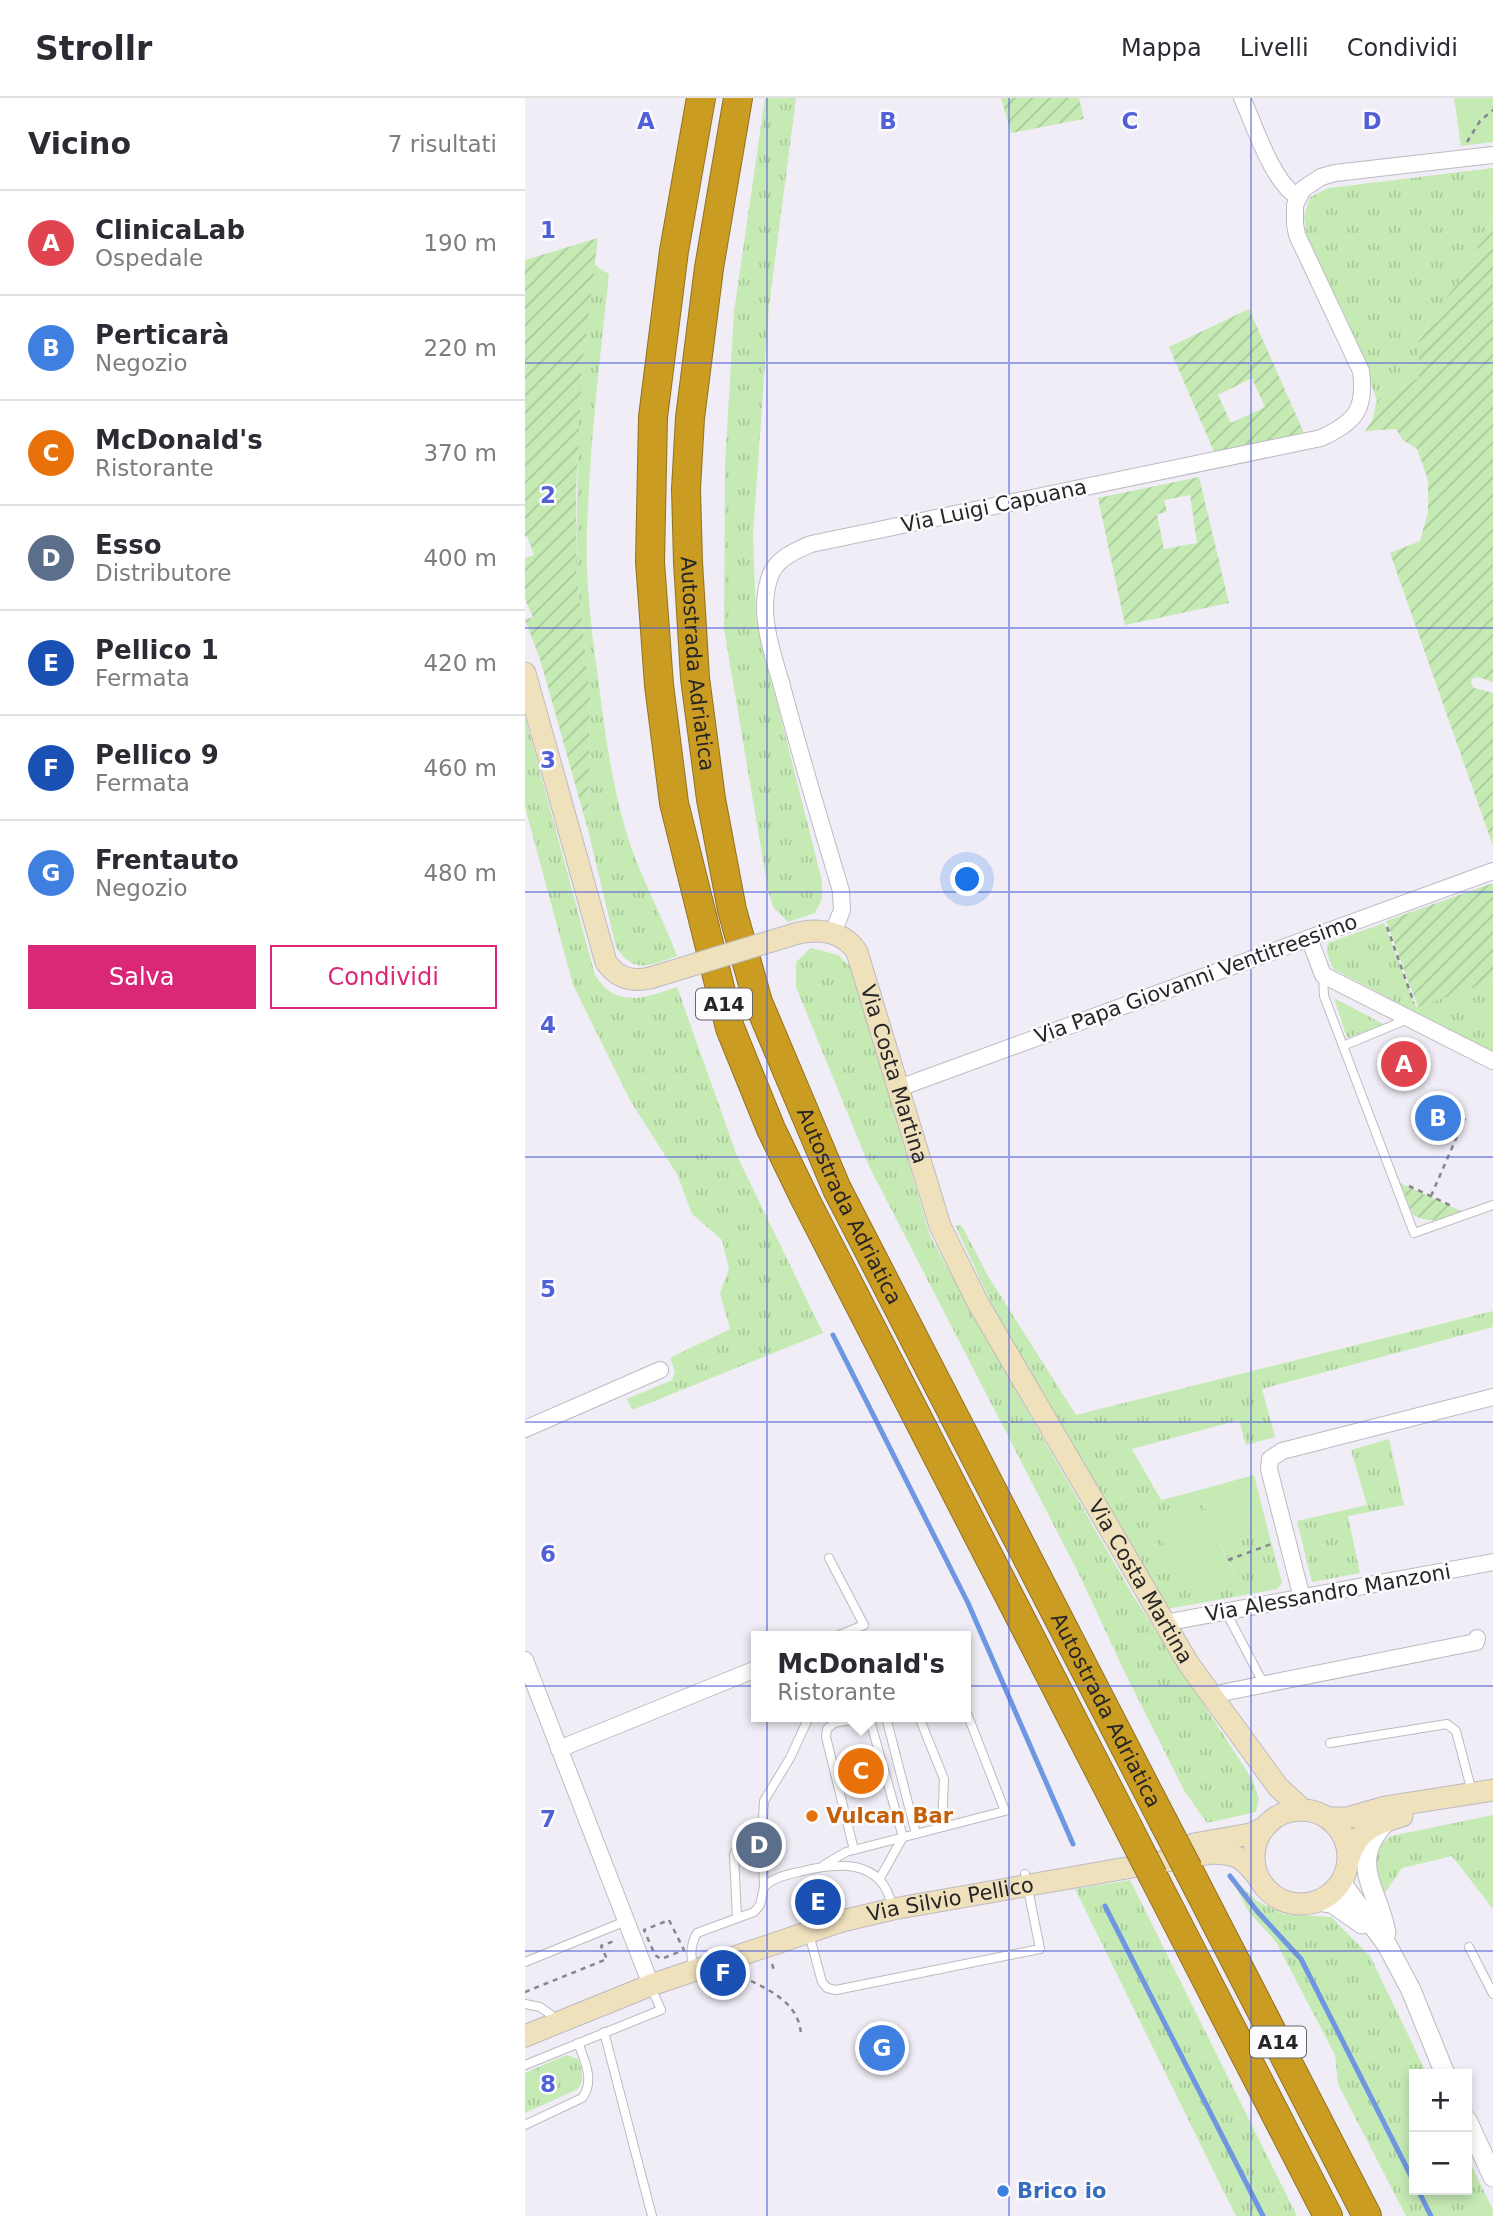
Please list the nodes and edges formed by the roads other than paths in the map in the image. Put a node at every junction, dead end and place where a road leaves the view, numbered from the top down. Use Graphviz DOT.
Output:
graph roads {
  1 [pos="701,98"];
  2 [pos="738,98"];
  3 [pos="1242,98"];
  4 [pos="1493,155"];
  5 [pos="1299,197"];
  6 [pos="525,673"];
  7 [pos="1493,871"];
  8 [pos="833,933"];
  9 [pos="1309,938"];
  10 [pos="1323,975"];
  11 [pos="1409,1018"];
  12 [pos="1343,1046"];
  13 [pos="1493,1061"];
  14 [pos="899,1087"];
  15 [pos="1493,1205"];
  16 [pos="660,1370"];
  17 [pos="1493,1397"];
  18 [pos="525,1429"];
  19 [pos="829,1558"];
  20 [pos="1493,1562"];
  21 [pos="1302,1598"];
  22 [pos="1226,1612"];
  23 [pos="1164,1623"];
  24 [pos="850,1631"];
  25 [pos="1478,1638"];
  26 [pos="525,1660"];
  27 [pos="751,1671"];
  28 [pos="1267,1685"];
  29 [pos="1211,1695"];
  30 [pos="807,1722"];
  31 [pos="839,1722"];
  32 [pos="868,1722"];
  33 [pos="887,1722"];
  34 [pos="921,1722"];
  35 [pos="970,1722"];
  36 [pos="1330,1743"];
  37 [pos="559,1749"];
  38 [pos="1278,1787"];
  39 [pos="1476,1794"];
  40 [pos="1303,1810"];
  41 [pos="1329,1818"];
  42 [pos="1270,1823"];
  43 [pos="942,1827"];
  44 [pos="916,1834"];
  45 [pos="762,1837"];
  46 [pos="903,1837"];
  47 [pos="854,1850"];
  48 [pos="1357,1863"];
  49 [pos="824,1865"];
  50 [pos="1258,1877"];
  51 [pos="880,1878"];
  52 [pos="1026,1880"];
  53 [pos="1341,1882"];
  54 [pos="764,1887"];
  55 [pos="1317,1901"];
  56 [pos="892,1904"];
  57 [pos="737,1918"];
  58 [pos="626,1921"];
  59 [pos="808,1931"];
  60 [pos="1387,1945"];
  61 [pos="1469,1947"];
  62 [pos="525,1962"];
  63 [pos="692,1965"];
  64 [pos="649,1980"];
  65 [pos="1493,1994"];
  66 [pos="525,2004"];
  67 [pos="550,2014"];
  68 [pos="525,2024"];
  69 [pos="604,2032"];
  70 [pos="525,2036"];
  71 [pos="578,2043"];
  72 [pos="525,2066"];
  73 [pos="1443,2069"];
  74 [pos="525,2125"];
  75 [pos="1472,2130"];
  76 [pos="1491,2166"];
  77 [pos="652,2216"];
  78 [pos="1328,2216"];
  79 [pos="1367,2216"];
  1 -- 78 [label="highway, Autostrada Adriatica / A14, bridge"];
  2 -- 79 [label="highway, Autostrada Adriatica / A14, bridge"];
  3 -- 5 [label="street"];
  4 -- 5 [label="street"];
  5 -- 8 [label="street, Via Luigi Capuana"];
  6 -- 8 [label="main road, bridge"];
  7 -- 9 [label="street, Via Papa Giovanni Ventitreesimo"];
  8 -- 14 [label="main road, Via Costa Martina"];
  9 -- 10 [label="street"];
  9 -- 14 [label="street, Via Papa Giovanni Ventitreesimo"];
  10 -- 11 [label="street"];
  10 -- 12 [label="lane"];
  11 -- 12 [label="lane"];
  11 -- 13 [label="street"];
  12 -- 15 [label="lane"];
  14 -- 23 [label="main road, Via Costa Martina"];
  16 -- 18 [label="street"];
  17 -- 21 [label="street"];
  19 -- 24 [label="lane"];
  20 -- 21 [label="street, Via Alessandro Manzoni"];
  21 -- 22 [label="street, Via Alessandro Manzoni"];
  22 -- 23 [label="street, Via Alessandro Manzoni"];
  22 -- 28 [label="lane"];
  23 -- 29 [label="main road, Via Costa Martina"];
  25 -- 28 [label="street"];
  26 -- 37 [label="street"];
  27 -- 37 [label="street"];
  28 -- 29 [label="street"];
  29 -- 38 [label="main road, Via Costa Martina"];
  30 -- 45 [label="lane"];
  31 -- 47 [label="lane"];
  32 -- 46 [label="lane"];
  33 -- 44 [label="lane"];
  34 -- 43 [label="lane"];
  35 -- 43 [label="lane"];
  36 -- 39 [label="lane"];
  37 -- 58 [label="street"];
  38 -- 40 [label="main road, Via Costa Martina"];
  38 -- 42 [label="main road"];
  39 -- 41 [label="main road"];
  39 -- 48 [label="main road"];
  40 -- 41 [label="main road"];
  40 -- 42 [label="main road"];
  41 -- 48 [label="main road"];
  42 -- 50 [label="main road"];
  42 -- 52 [label="main road, Via Silvio Pellico"];
  43 -- 44 [label="lane"];
  44 -- 46 [label="lane"];
  45 -- 54 [label="lane"];
  45 -- 57 [label="lane"];
  46 -- 47 [label="lane"];
  46 -- 51 [label="lane"];
  47 -- 49 [label="lane"];
  48 -- 53 [label="main road"];
  48 -- 60 [label="street"];
  49 -- 51 [label="lane"];
  49 -- 54 [label="lane"];
  50 -- 52 [label="main road, Via Silvio Pellico"];
  50 -- 55 [label="main road"];
  51 -- 56 [label="lane"];
  52 -- 56 [label="main road, Via Silvio Pellico"];
  52 -- 59 [label="lane"];
  53 -- 55 [label="main road"];
  53 -- 60 [label="street"];
  54 -- 57 [label="lane"];
  55 -- 60 [label="street"];
  56 -- 59 [label="main road, Via Silvio Pellico"];
  56 -- 63 [label="main road, Via Silvio Pellico"];
  57 -- 63 [label="lane"];
  58 -- 62 [label="lane"];
  58 -- 64 [label="street"];
  59 -- 63 [label="main road, Via Silvio Pellico"];
  60 -- 73 [label="street"];
  61 -- 65 [label="lane"];
  63 -- 64 [label="main road, Via Silvio Pellico"];
  64 -- 67 [label="main road, Via Silvio Pellico"];
  64 -- 69 [label="lane"];
  64 -- 70 [label="main road, Via Silvio Pellico"];
  66 -- 67 [label="lane"];
  67 -- 68 [label="main road, Via Silvio Pellico"];
  69 -- 71 [label="lane"];
  69 -- 77 [label="lane"];
  71 -- 72 [label="lane"];
  71 -- 74 [label="lane"];
  75 -- 76 [label="street"];
}
